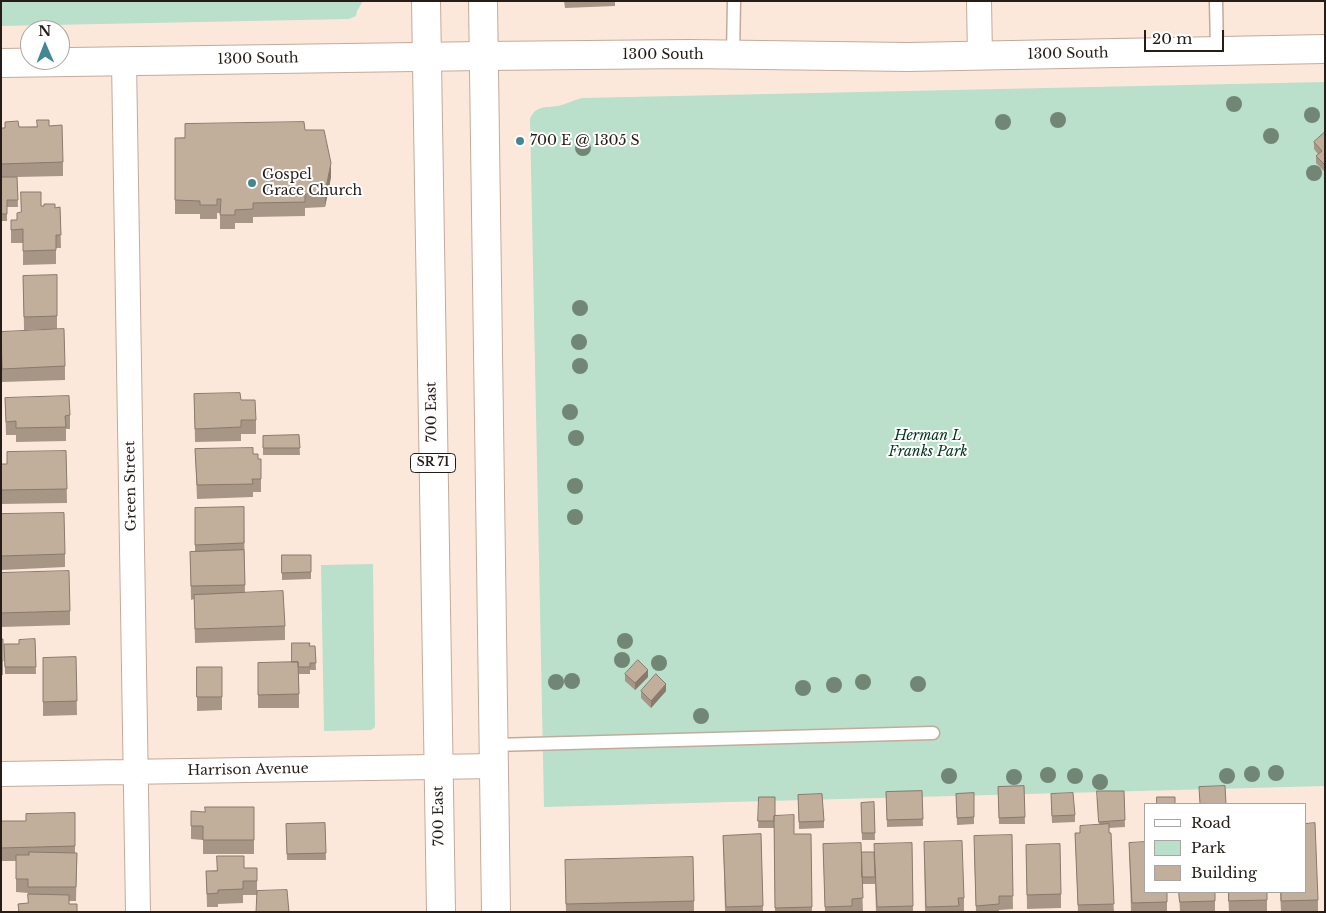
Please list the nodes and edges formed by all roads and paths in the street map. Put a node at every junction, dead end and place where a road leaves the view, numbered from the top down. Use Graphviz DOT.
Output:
graph roads {
  1 [pos="426,1"];
  2 [pos="483,1"];
  3 [pos="734,1"];
  4 [pos="979,1"];
  5 [pos="1216,1"];
  6 [pos="1325,49"];
  7 [pos="1217,51"];
  8 [pos="733,55"];
  9 [pos="484,56"];
  10 [pos="980,56"];
  11 [pos="426,57"];
  12 [pos="124,61"];
  13 [pos="1,63"];
  14 [pos="933,733"];
  15 [pos="494,755"];
  16 [pos="438,767"];
  17 [pos="136,772"];
  18 [pos="1,774"];
  19 [pos="138,912"];
  20 [pos="441,912"];
  21 [pos="496,912"];
  1 -- 11 [label="main road, 700 East / SR 71"];
  2 -- 9 [label="main road"];
  3 -- 8 [label="lane"];
  4 -- 10 [label="street"];
  5 -- 7 [label="lane"];
  6 -- 7 [label="main road, 1300 South"];
  7 -- 10 [label="main road, 1300 South"];
  8 -- 9 [label="main road, 1300 South"];
  8 -- 10 [label="main road, 1300 South"];
  9 -- 11 [label="main road, 1300 South"];
  9 -- 15 [label="main road"];
  11 -- 12 [label="main road, 1300 South"];
  11 -- 16 [label="main road, 700 East / SR 71"];
  12 -- 13 [label="main road, 1300 South"];
  12 -- 17 [label="street, Green Street"];
  14 -- 15 [label="lane"];
  15 -- 16 [label="street, Harrison Avenue"];
  15 -- 21 [label="main road"];
  16 -- 17 [label="street, Harrison Avenue"];
  16 -- 20 [label="main road, 700 East / SR 71"];
  17 -- 18 [label="street, Harrison Avenue"];
  17 -- 19 [label="street, Green Street"];
}
